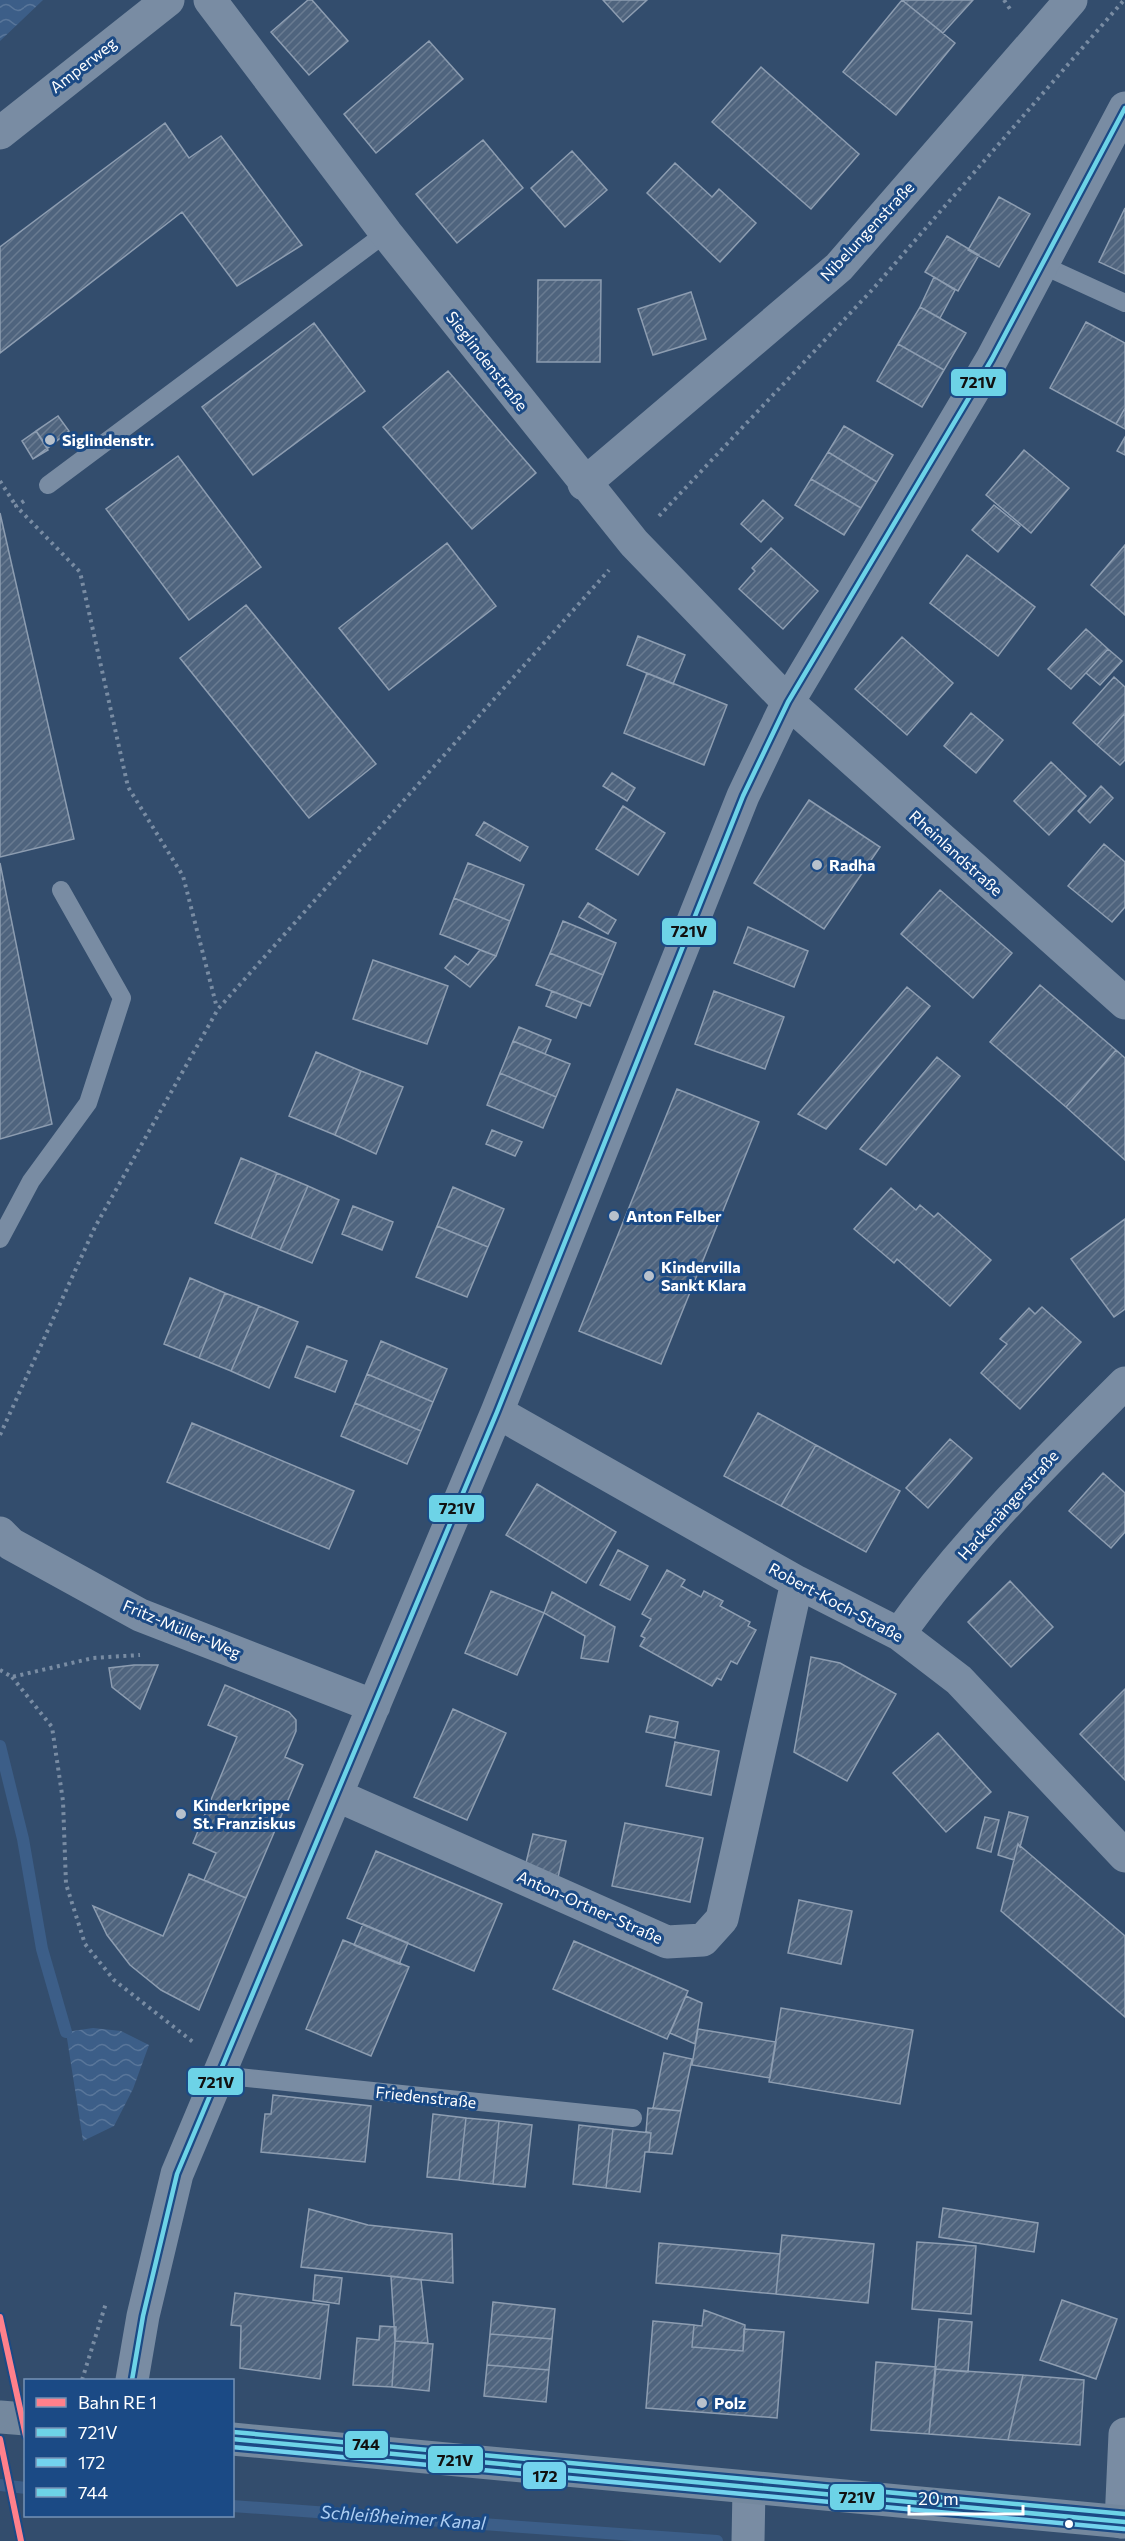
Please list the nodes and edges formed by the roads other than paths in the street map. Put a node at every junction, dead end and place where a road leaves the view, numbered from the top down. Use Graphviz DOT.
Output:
graph roads {
  1 [pos="168,0"];
  2 [pos="210,0"];
  3 [pos="1071,0"];
  4 [pos="1125,108"];
  5 [pos="0,133"];
  6 [pos="386,233"];
  7 [pos="1042,265"];
  8 [pos="1125,303"];
  9 [pos="584,484"];
  10 [pos="48,485"];
  11 [pos="788,702"];
  12 [pos="61,890"];
  13 [pos="1125,1004"];
  14 [pos="0,1239"];
  15 [pos="1125,1383"];
  16 [pos="497,1412"];
  17 [pos="0,1533"];
  18 [pos="797,1582"];
  19 [pos="899,1634"];
  20 [pos="374,1706"];
  21 [pos="336,1795"];
  22 [pos="1125,1856"];
  23 [pos="219,2075"];
  24 [pos="633,2118"];
  25 [pos="132,2379"];
  26 [pos="0,2417"];
  27 [pos="24,2419"];
  28 [pos="1125,2434"];
  29 [pos="234,2439"];
  30 [pos="750,2489"];
  31 [pos="1123,2522"];
  32 [pos="748,2534"];
  1 -- 5 [label="street, Amperweg"];
  2 -- 6 [label="street, Sieglindenstraße"];
  3 -- 9 [label="street, Nibelungenstraße"];
  4 -- 7 [label="street"];
  6 -- 9 [label="street, Sieglindenstraße"];
  6 -- 10 [label="lane"];
  7 -- 8 [label="lane"];
  7 -- 11 [label="street"];
  9 -- 11 [label="street, Sieglindenstraße"];
  11 -- 13 [label="street, Rheinlandstraße"];
  11 -- 16 [label="street"];
  12 -- 14 [label="lane"];
  15 -- 19 [label="street, Hackenängerstraße"];
  16 -- 18 [label="street, Robert-Koch-Straße"];
  16 -- 20 [label="street"];
  17 -- 20 [label="street, Fritz-Müller-Weg"];
  18 -- 19 [label="street, Robert-Koch-Straße"];
  18 -- 21 [label="street, Anton-Ortner-Straße"];
  19 -- 22 [label="street, Robert-Koch-Straße"];
  20 -- 21 [label="street"];
  21 -- 23 [label="street"];
  23 -- 24 [label="lane, Friedenstraße"];
  23 -- 25 [label="street"];
  26 -- 27 [label="main road"];
  28 -- 31 [label="street"];
  29 -- 30 [label="main road"];
  30 -- 31 [label="main road"];
  30 -- 32 [label="street"];
}
